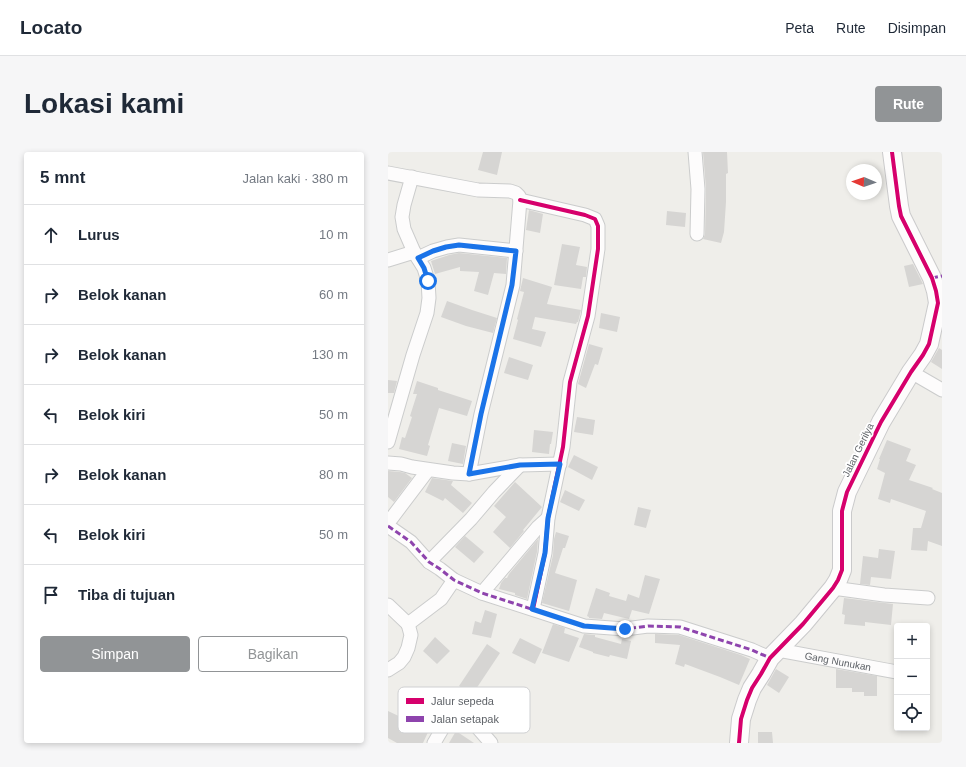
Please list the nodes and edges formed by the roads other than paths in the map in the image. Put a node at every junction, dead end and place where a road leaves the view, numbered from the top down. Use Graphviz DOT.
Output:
graph roads {
  1 [pos="695,152"];
  2 [pos="892,152"];
  3 [pos="388,173"];
  4 [pos="412,177"];
  5 [pos="520,200"];
  6 [pos="697,234"];
  7 [pos="516,251"];
  8 [pos="416,255"];
  9 [pos="388,260"];
  10 [pos="937,277"];
  11 [pos="910,372"];
  12 [pos="942,390"];
  13 [pos="388,442"];
  14 [pos="388,463"];
  15 [pos="560,464"];
  16 [pos="520,465"];
  17 [pos="428,470"];
  18 [pos="469,474"];
  19 [pos="548,518"];
  20 [pos="388,522"];
  21 [pos="388,526"];
  22 [pos="429,562"];
  23 [pos="454,580"];
  24 [pos="833,588"];
  25 [pos="482,593"];
  26 [pos="928,598"];
  27 [pos="388,605"];
  28 [pos="532,609"];
  29 [pos="408,624"];
  30 [pos="774,654"];
  31 [pos="388,670"];
  32 [pos="894,672"];
  33 [pos="440,733"];
  34 [pos="483,733"];
  35 [pos="434,743"];
  36 [pos="492,743"];
  37 [pos="738,743"];
  1 -- 6 [label="street"];
  2 -- 10 [label="street, Jalan Gerilya"];
  3 -- 4 [label="street"];
  4 -- 5 [label="street"];
  4 -- 8 [label="street"];
  5 -- 7 [label="street"];
  5 -- 15 [label="street"];
  7 -- 8 [label="street"];
  7 -- 18 [label="street"];
  8 -- 9 [label="street"];
  8 -- 13 [label="street"];
  10 -- 11 [label="street, Jalan Gerilya"];
  11 -- 12 [label="street"];
  11 -- 24 [label="street, Jalan Gerilya"];
  14 -- 17 [label="street"];
  15 -- 16 [label="street"];
  15 -- 19 [label="street"];
  16 -- 18 [label="street"];
  16 -- 22 [label="street"];
  17 -- 18 [label="street"];
  17 -- 20 [label="street"];
  19 -- 25 [label="street"];
  19 -- 28 [label="street"];
  21 -- 22 [label="street, Gang Nunukan"];
  22 -- 23 [label="street, Gang Nunukan"];
  23 -- 25 [label="street, Gang Nunukan"];
  23 -- 29 [label="street"];
  24 -- 26 [label="street"];
  24 -- 30 [label="street, Jalan Gerilya"];
  25 -- 28 [label="street, Gang Nunukan"];
  27 -- 29 [label="street"];
  28 -- 30 [label="street, Gang Nunukan"];
  29 -- 31 [label="street"];
  30 -- 32 [label="street, Gang Nunukan"];
  30 -- 37 [label="street, Jalan Gerilya"];
  33 -- 35 [label="street"];
  34 -- 36 [label="street"];
}
